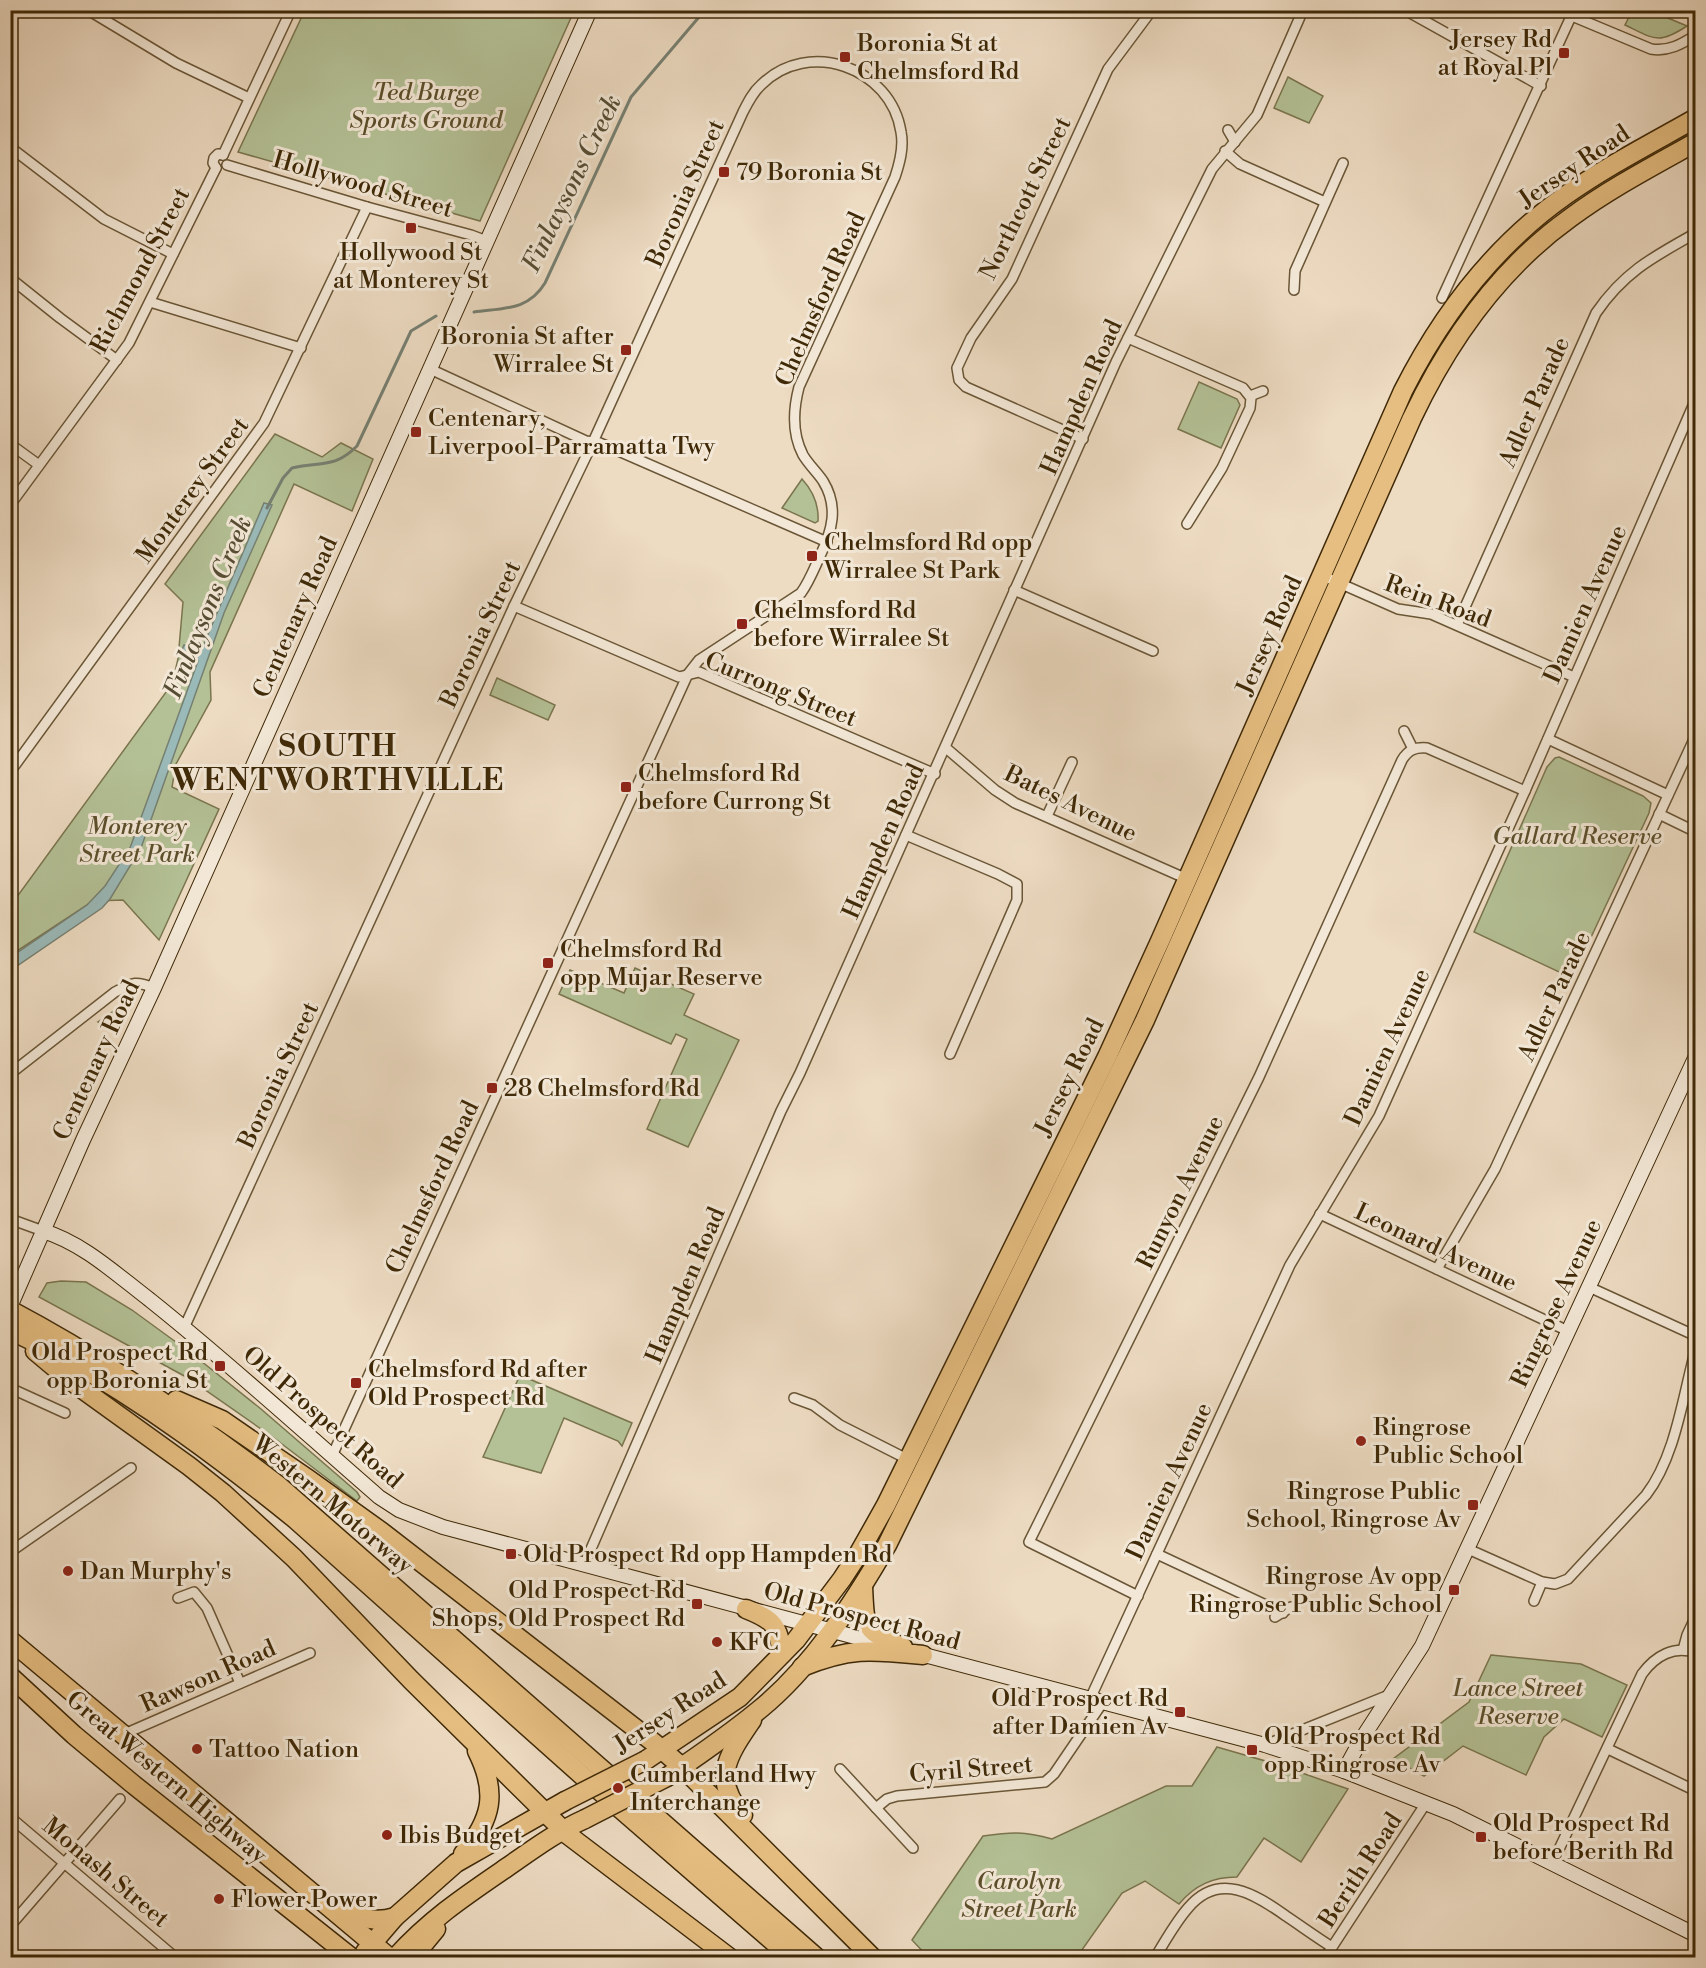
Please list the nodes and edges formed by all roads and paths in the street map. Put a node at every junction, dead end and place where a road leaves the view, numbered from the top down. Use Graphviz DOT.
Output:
graph roads {
  1 [pos="88,10"];
  2 [pos="291,10"];
  3 [pos="590,10"];
  4 [pos="1152,10"];
  5 [pos="1303,10"];
  6 [pos="1406,10"];
  7 [pos="1573,13"];
  8 [pos="1695,35"];
  9 [pos="855,70"];
  10 [pos="1541,86"];
  11 [pos="249,98"];
  12 [pos="1695,118"];
  13 [pos="1228,130"];
  14 [pos="1235,142"];
  15 [pos="1695,142"];
  16 [pos="10,147"];
  17 [pos="1226,151"];
  18 [pos="223,154"];
  19 [pos="1343,163"];
  20 [pos="227,165"];
  21 [pos="216,168"];
  22 [pos="1325,201"];
  23 [pos="367,207"];
  24 [pos="1695,233"];
  25 [pos="487,242"];
  26 [pos="173,254"];
  27 [pos="10,278"];
  28 [pos="1293,290"];
  29 [pos="1442,298"];
  30 [pos="150,302"];
  31 [pos="1128,338"];
  32 [pos="301,348"];
  33 [pos="117,360"];
  34 [pos="430,369"];
  35 [pos="1263,391"];
  36 [pos="1250,396"];
  37 [pos="1695,399"];
  38 [pos="1083,440"];
  39 [pos="593,442"];
  40 [pos="10,444"];
  41 [pos="39,465"];
  42 [pos="10,505"];
  43 [pos="1187,524"];
  44 [pos="827,542"];
  45 [pos="1321,575"];
  46 [pos="1339,583"];
  47 [pos="1014,590"];
  48 [pos="514,606"];
  49 [pos="1457,626"];
  50 [pos="1154,651"];
  51 [pos="688,674"];
  52 [pos="1574,677"];
  53 [pos="1404,731"];
  54 [pos="1695,735"];
  55 [pos="1548,739"];
  56 [pos="946,748"];
  57 [pos="1413,749"];
  58 [pos="1072,762"];
  59 [pos="10,772"];
  60 [pos="935,774"];
  61 [pos="1525,791"];
  62 [pos="1668,795"];
  63 [pos="1659,814"];
  64 [pos="1047,816"];
  65 [pos="1695,832"];
  66 [pos="906,835"];
  67 [pos="1188,879"];
  68 [pos="154,988"];
  69 [pos="950,1054"];
  70 [pos="1695,1056"];
  71 [pos="10,1074"];
  72 [pos="1320,1214"];
  73 [pos="10,1219"];
  74 [pos="43,1231"];
  75 [pos="1437,1269"];
  76 [pos="1588,1287"];
  77 [pos="10,1308"];
  78 [pos="184,1328"];
  79 [pos="1568,1330"];
  80 [pos="19,1331"];
  81 [pos="1695,1336"];
  82 [pos="1695,1348"];
  83 [pos="136,1383"];
  84 [pos="1691,1385"];
  85 [pos="10,1388"];
  86 [pos="794,1398"];
  87 [pos="65,1413"];
  88 [pos="332,1456"];
  89 [pos="909,1460"];
  90 [pos="131,1468"];
  91 [pos="926,1469"];
  92 [pos="1468,1549"];
  93 [pos="10,1552"];
  94 [pos="1157,1554"];
  95 [pos="584,1565"];
  96 [pos="1542,1582"];
  97 [pos="863,1586"];
  98 [pos="1138,1596"];
  99 [pos="178,1598"];
  100 [pos="1534,1601"];
  101 [pos="746,1609"];
  102 [pos="1283,1612"];
  103 [pos="1695,1616"];
  104 [pos="808,1625"];
  105 [pos="830,1631"];
  106 [pos="10,1640"];
  107 [pos="1683,1650"];
  108 [pos="310,1653"];
  109 [pos="1695,1653"];
  110 [pos="782,1654"];
  111 [pos="923,1655"];
  112 [pos="801,1668"];
  113 [pos="10,1676"];
  114 [pos="240,1683"];
  115 [pos="1389,1695"];
  116 [pos="1097,1700"];
  117 [pos="760,1709"];
  118 [pos="447,1714"];
  119 [pos="122,1735"];
  120 [pos="1265,1745"];
  121 [pos="1608,1749"];
  122 [pos="663,1750"];
  123 [pos="682,1767"];
  124 [pos="840,1768"];
  125 [pos="1344,1770"];
  126 [pos="1695,1791"];
  127 [pos="120,1799"];
  128 [pos="1426,1803"];
  129 [pos="876,1808"];
  130 [pos="545,1813"];
  131 [pos="10,1817"];
  132 [pos="562,1830"];
  133 [pos="913,1848"];
  134 [pos="64,1863"];
  135 [pos="456,1863"];
  136 [pos="1552,1864"];
  137 [pos="321,1901"];
  138 [pos="457,1901"];
  139 [pos="395,1917"];
  140 [pos="10,1926"];
  141 [pos="1695,1935"];
  142 [pos="372,1943"];
  143 [pos="1332,1947"];
  144 [pos="333,1950"];
  145 [pos="176,1958"];
  146 [pos="352,1958"];
  147 [pos="360,1958"];
  148 [pos="393,1958"];
  149 [pos="418,1958"];
  150 [pos="730,1958"];
  151 [pos="792,1958"];
  152 [pos="818,1958"];
  153 [pos="873,1958"];
  154 [pos="885,1958"];
  155 [pos="1155,1958"];
  156 [pos="1325,1958"];
  1 -- 11 [label="street"];
  2 -- 11 [label="street"];
  3 -- 25 [label="main road, Centenary Road"];
  4 -- 38 [label="street, Northcott Street"];
  5 -- 14 [label="street, Hampden Road"];
  6 -- 10 [label="street"];
  7 -- 8 [label="street"];
  7 -- 10 [label="street, Jersey Road"];
  9 -- 39 [label="street, Boronia Street"];
  9 -- 44 [label="street, Chelmsford Road"];
  10 -- 29 [label="street, Jersey Road"];
  11 -- 18 [label="street"];
  12 -- 45 [label="highway, Jersey Road"];
  13 -- 14 [label="street"];
  14 -- 17 [label="street, Hampden Road"];
  15 -- 46 [label="highway, Jersey Road"];
  16 -- 26 [label="street"];
  17 -- 22 [label="street"];
  17 -- 31 [label="street, Hampden Road"];
  18 -- 20 [label="street"];
  18 -- 21 [label="street"];
  19 -- 22 [label="street"];
  20 -- 21 [label="street"];
  20 -- 23 [label="street, Hollywood Street"];
  21 -- 26 [label="street, Richmond Street"];
  22 -- 28 [label="street"];
  23 -- 25 [label="street, Hollywood Street"];
  23 -- 32 [label="street, Monterey Street"];
  24 -- 49 [label="street, Adler Parade"];
  25 -- 34 [label="main road, Centenary Road"];
  26 -- 30 [label="street, Richmond Street"];
  27 -- 33 [label="street"];
  30 -- 32 [label="street"];
  30 -- 33 [label="street, Richmond Street"];
  31 -- 36 [label="street"];
  31 -- 38 [label="street, Hampden Road"];
  32 -- 59 [label="street, Monterey Street"];
  33 -- 41 [label="street, Richmond Street"];
  34 -- 39 [label="street"];
  34 -- 68 [label="main road, Centenary Road"];
  35 -- 36 [label="street"];
  36 -- 43 [label="street"];
  37 -- 52 [label="street, Damien Avenue"];
  38 -- 47 [label="street, Hampden Road"];
  39 -- 44 [label="street"];
  39 -- 48 [label="street, Boronia Street"];
  40 -- 41 [label="street"];
  41 -- 42 [label="street, Richmond Street"];
  44 -- 51 [label="street, Chelmsford Road"];
  45 -- 46 [label="street, Rein Road"];
  45 -- 67 [label="highway, Jersey Road"];
  46 -- 49 [label="street, Rein Road"];
  46 -- 91 [label="highway, Jersey Road"];
  47 -- 50 [label="street"];
  47 -- 56 [label="street, Hampden Road"];
  48 -- 51 [label="street, Currong Street"];
  48 -- 78 [label="street, Boronia Street"];
  49 -- 52 [label="street, Rein Road"];
  51 -- 60 [label="street, Currong Street"];
  51 -- 88 [label="street, Chelmsford Road"];
  52 -- 55 [label="street, Damien Avenue"];
  53 -- 57 [label="street"];
  54 -- 62 [label="street, Adler Parade"];
  55 -- 61 [label="street, Damien Avenue"];
  55 -- 62 [label="street"];
  56 -- 60 [label="street, Hampden Road"];
  56 -- 64 [label="street, Bates Avenue"];
  57 -- 61 [label="street"];
  57 -- 98 [label="street, Runyon Avenue"];
  58 -- 64 [label="street"];
  60 -- 66 [label="street, Hampden Road"];
  61 -- 72 [label="street, Damien Avenue"];
  62 -- 63 [label="street, Adler Parade"];
  63 -- 65 [label="street"];
  63 -- 75 [label="street, Adler Parade"];
  64 -- 67 [label="street, Bates Avenue"];
  66 -- 69 [label="street"];
  66 -- 95 [label="street, Hampden Road"];
  67 -- 89 [label="highway, Jersey Road"];
  68 -- 71 [label="street"];
  68 -- 74 [label="main road, Centenary Road"];
  70 -- 76 [label="main road, Ringrose Avenue"];
  72 -- 75 [label="street, Leonard Avenue"];
  72 -- 94 [label="street, Damien Avenue"];
  73 -- 74 [label="street"];
  74 -- 77 [label="main road, Centenary Road"];
  74 -- 78 [label="main road, Old Prospect Road"];
  75 -- 79 [label="street, Leonard Avenue"];
  76 -- 79 [label="main road, Ringrose Avenue"];
  76 -- 81 [label="street"];
  77 -- 80 [label="highway, Western Motorway"];
  78 -- 88 [label="main road, Old Prospect Road"];
  79 -- 92 [label="main road, Ringrose Avenue"];
  80 -- 83 [label="highway, Western Motorway"];
  80 -- 118 [label="highway"];
  80 -- 151 [label="highway, Western Motorway"];
  82 -- 84 [label="street"];
  83 -- 122 [label="highway"];
  83 -- 152 [label="highway, Western Motorway"];
  84 -- 96 [label="street"];
  85 -- 87 [label="street"];
  86 -- 89 [label="street"];
  88 -- 95 [label="main road, Old Prospect Road"];
  89 -- 91 [label="street"];
  89 -- 104 [label="highway, Jersey Road"];
  90 -- 93 [label="street"];
  91 -- 97 [label="highway, Jersey Road"];
  92 -- 96 [label="street"];
  92 -- 115 [label="main road, Ringrose Avenue"];
  94 -- 98 [label="street, Damien Avenue"];
  94 -- 102 [label="street"];
  95 -- 101 [label="main road, Old Prospect Road"];
  96 -- 100 [label="street"];
  97 -- 105 [label="highway, Jersey Road"];
  97 -- 111 [label="highway"];
  98 -- 116 [label="street, Damien Avenue"];
  99 -- 114 [label="street"];
  101 -- 104 [label="main road, Old Prospect Road"];
  101 -- 110 [label="highway"];
  103 -- 107 [label="street"];
  104 -- 105 [label="main road, Old Prospect Road"];
  104 -- 110 [label="highway, Jersey Road"];
  105 -- 111 [label="main road, Old Prospect Road"];
  105 -- 112 [label="highway, Jersey Road"];
  106 -- 119 [label="highway, Great Western Highway"];
  107 -- 109 [label="street"];
  107 -- 121 [label="street"];
  108 -- 114 [label="street, Rawson Road"];
  110 -- 122 [label="highway, Jersey Road"];
  111 -- 112 [label="highway"];
  111 -- 116 [label="main road, Old Prospect Road"];
  112 -- 117 [label="highway, Jersey Road"];
  113 -- 144 [label="highway, Great Western Highway"];
  114 -- 119 [label="street, Rawson Road"];
  115 -- 120 [label="street"];
  115 -- 125 [label="main road, Ringrose Avenue"];
  116 -- 120 [label="main road, Old Prospect Road"];
  116 -- 129 [label="street, Cyril Street"];
  117 -- 123 [label="highway, Jersey Road"];
  117 -- 154 [label="highway"];
  118 -- 130 [label="highway"];
  118 -- 135 [label="highway"];
  119 -- 137 [label="highway, Great Western Highway"];
  120 -- 125 [label="main road, Old Prospect Road"];
  121 -- 126 [label="street"];
  121 -- 136 [label="street"];
  122 -- 123 [label="highway"];
  122 -- 130 [label="highway, Jersey Road, bridge"];
  123 -- 132 [label="highway, Jersey Road, bridge"];
  123 -- 153 [label="highway"];
  124 -- 129 [label="street"];
  125 -- 128 [label="main road, Old Prospect Road"];
  127 -- 134 [label="street"];
  128 -- 136 [label="main road, Old Prospect Road"];
  128 -- 143 [label="street, Berith Road"];
  129 -- 133 [label="street"];
  130 -- 132 [label="highway"];
  130 -- 135 [label="highway, Jersey Road"];
  131 -- 134 [label="street, Monash Street"];
  132 -- 138 [label="highway, Jersey Road"];
  132 -- 150 [label="highway"];
  134 -- 140 [label="street"];
  134 -- 145 [label="street, Monash Street"];
  135 -- 139 [label="highway, Jersey Road"];
  136 -- 141 [label="main road, Old Prospect Road"];
  137 -- 139 [label="highway"];
  137 -- 142 [label="highway, Great Western Highway"];
  138 -- 148 [label="highway, Jersey Road"];
  138 -- 149 [label="highway"];
  139 -- 142 [label="highway, Jersey Road"];
  142 -- 147 [label="highway, Jersey Road"];
  142 -- 148 [label="highway, Great Western Highway"];
  143 -- 155 [label="street"];
  143 -- 156 [label="street, Berith Road"];
  144 -- 146 [label="highway, Great Western Highway"];
}
